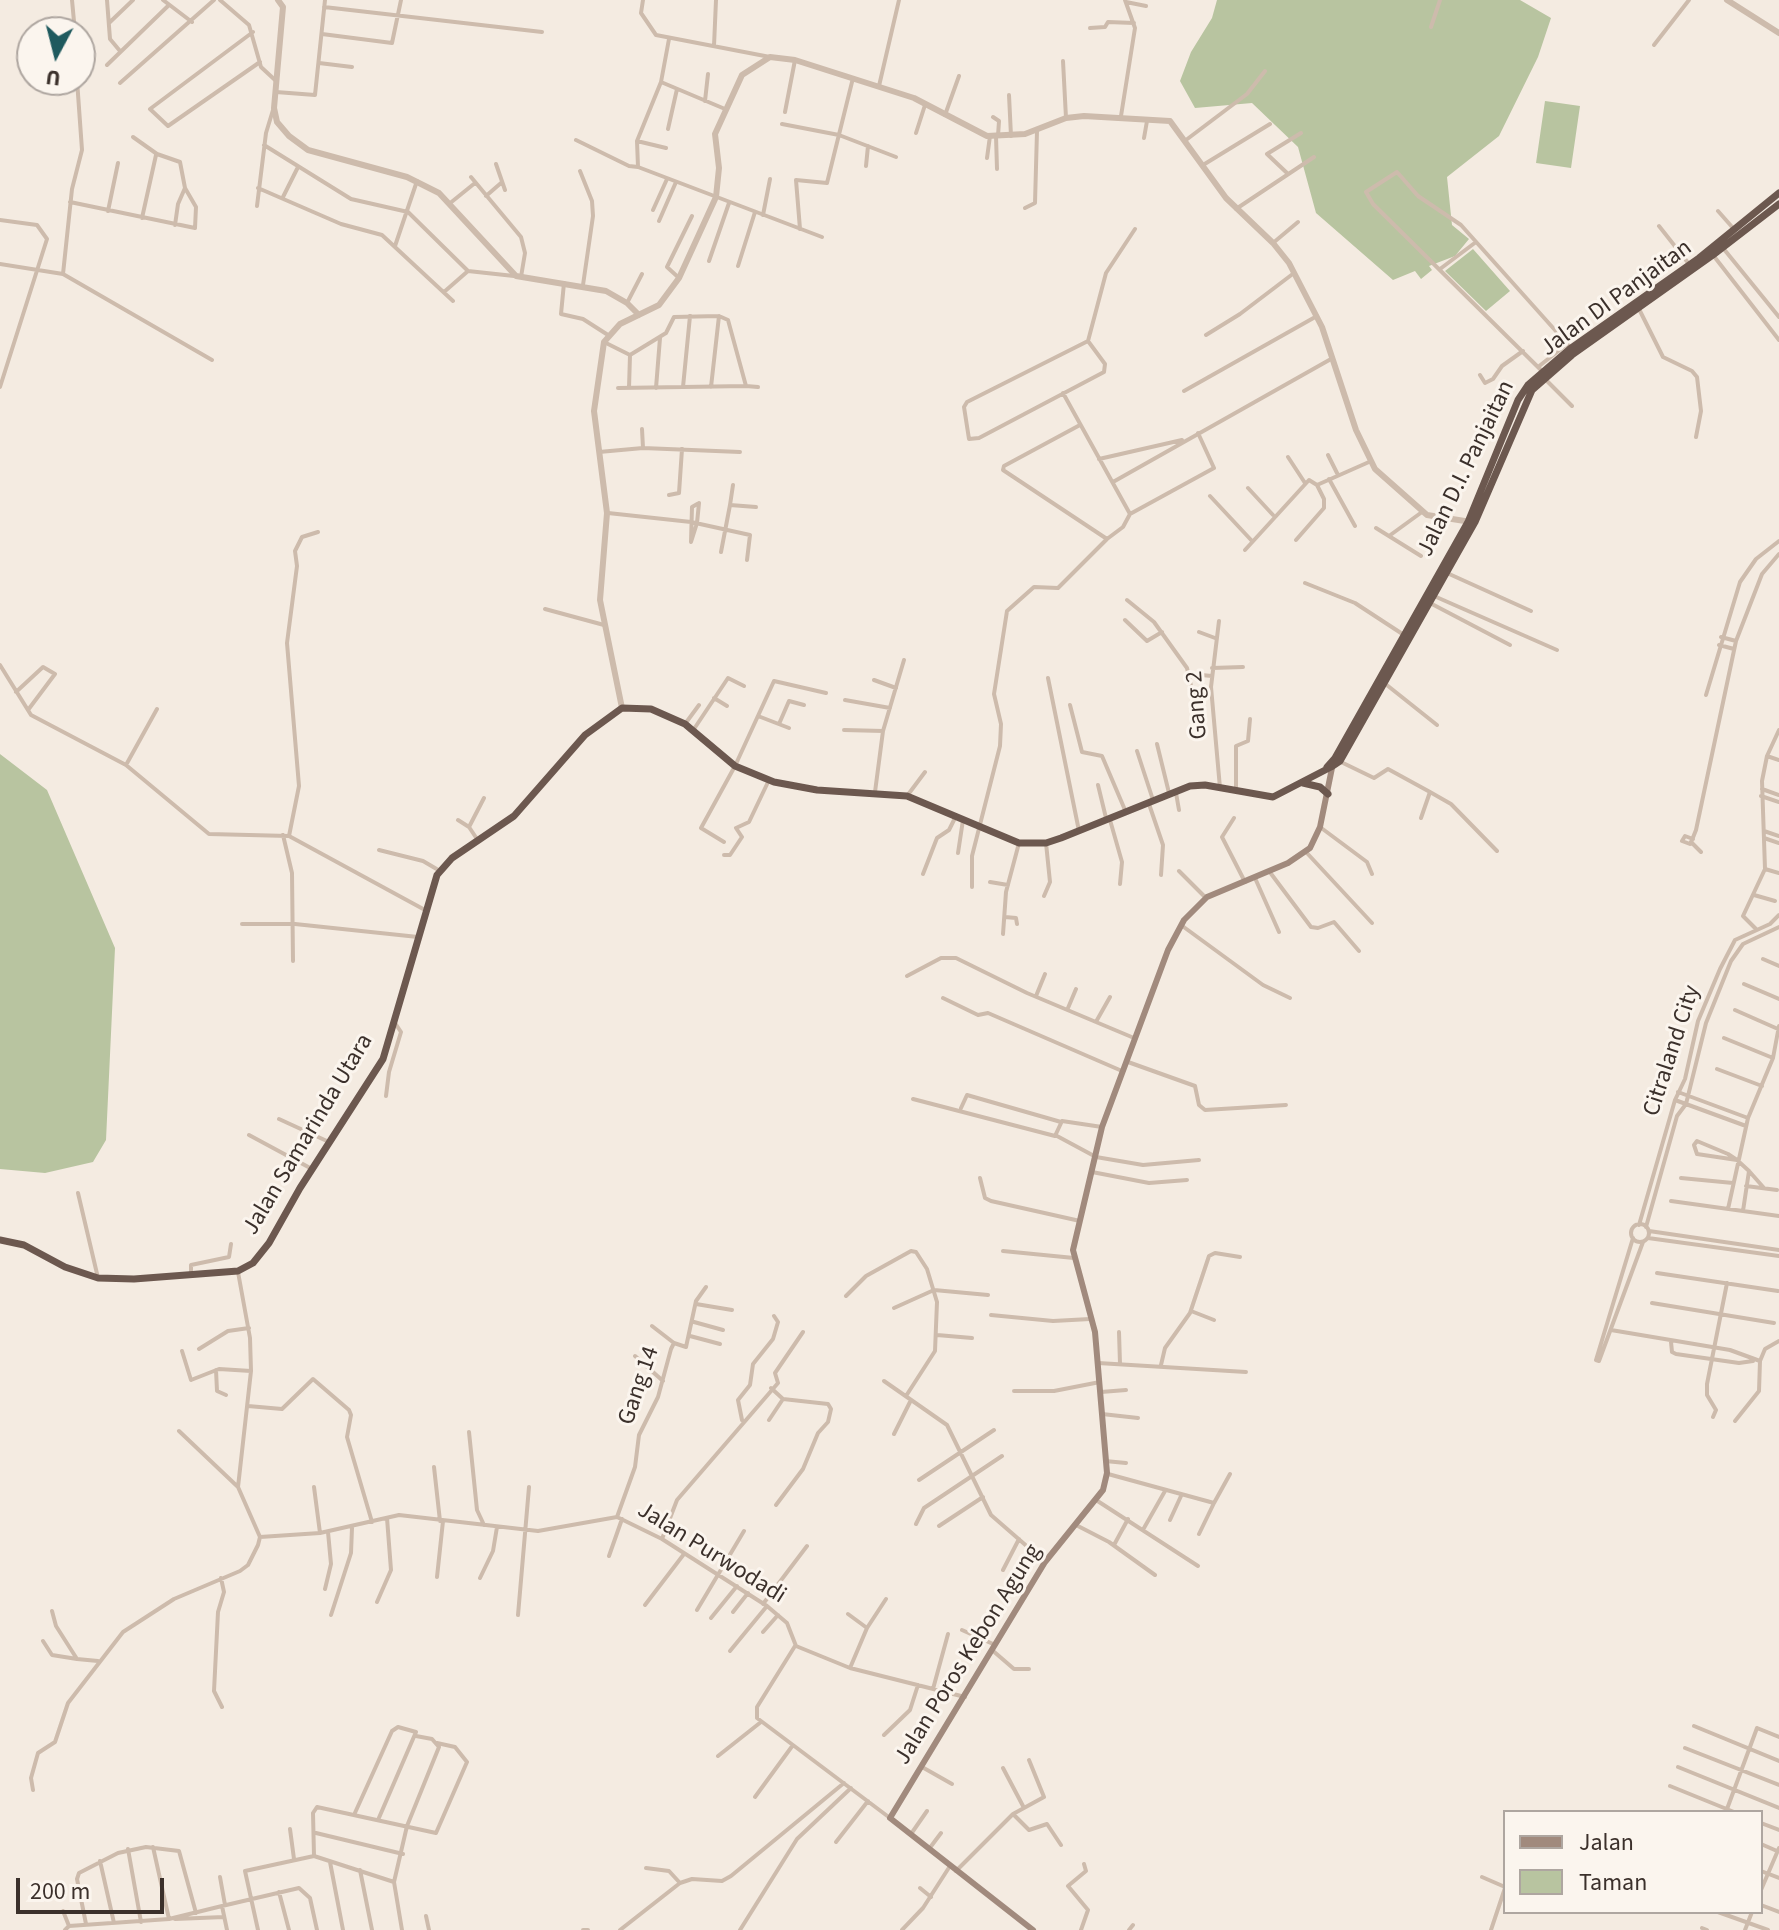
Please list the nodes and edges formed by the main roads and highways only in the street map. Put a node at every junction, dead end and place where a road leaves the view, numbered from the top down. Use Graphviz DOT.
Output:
graph roads {
  1 [pos="1779,193"];
  2 [pos="1779,204"];
  3 [pos="1721,245"];
  4 [pos="1711,253"];
  5 [pos="1636,306"];
  6 [pos="1542,373"];
  7 [pos="1471,522"];
  8 [pos="1421,611"];
  9 [pos="1335,761"];
  10 [pos="1303,783"];
  11 [pos="1328,794"];
  12 [pos="0,1240"];
  13 [pos="1033,1930"];
  1 -- 3 [label="highway"];
  2 -- 3 [label="highway"];
  3 -- 4 [label="highway, Jalan DI Panjaitan"];
  4 -- 5 [label="highway, Jalan DI Panjaitan"];
  4 -- 5 [label="highway, Jalan D.I. Panjaitan"];
  5 -- 6 [label="highway, Jalan DI Panjaitan"];
  5 -- 6 [label="highway, Jalan D.I. Panjaitan"];
  6 -- 7 [label="highway, Jalan DI Panjaitan"];
  7 -- 8 [label="highway, Jalan D.I. Panjaitan"];
  7 -- 8 [label="highway, Jalan DI Panjaitan"];
  8 -- 9 [label="highway, Jalan DI Panjaitan"];
  8 -- 9 [label="highway, Jalan D.I. Panjaitan"];
  9 -- 10 [label="highway"];
  9 -- 11 [label="main road"];
  10 -- 11 [label="highway"];
  10 -- 12 [label="highway, Jalan Samarinda Utara"];
  11 -- 13 [label="main road, Jalan Poros Kebon Agung"];
}
